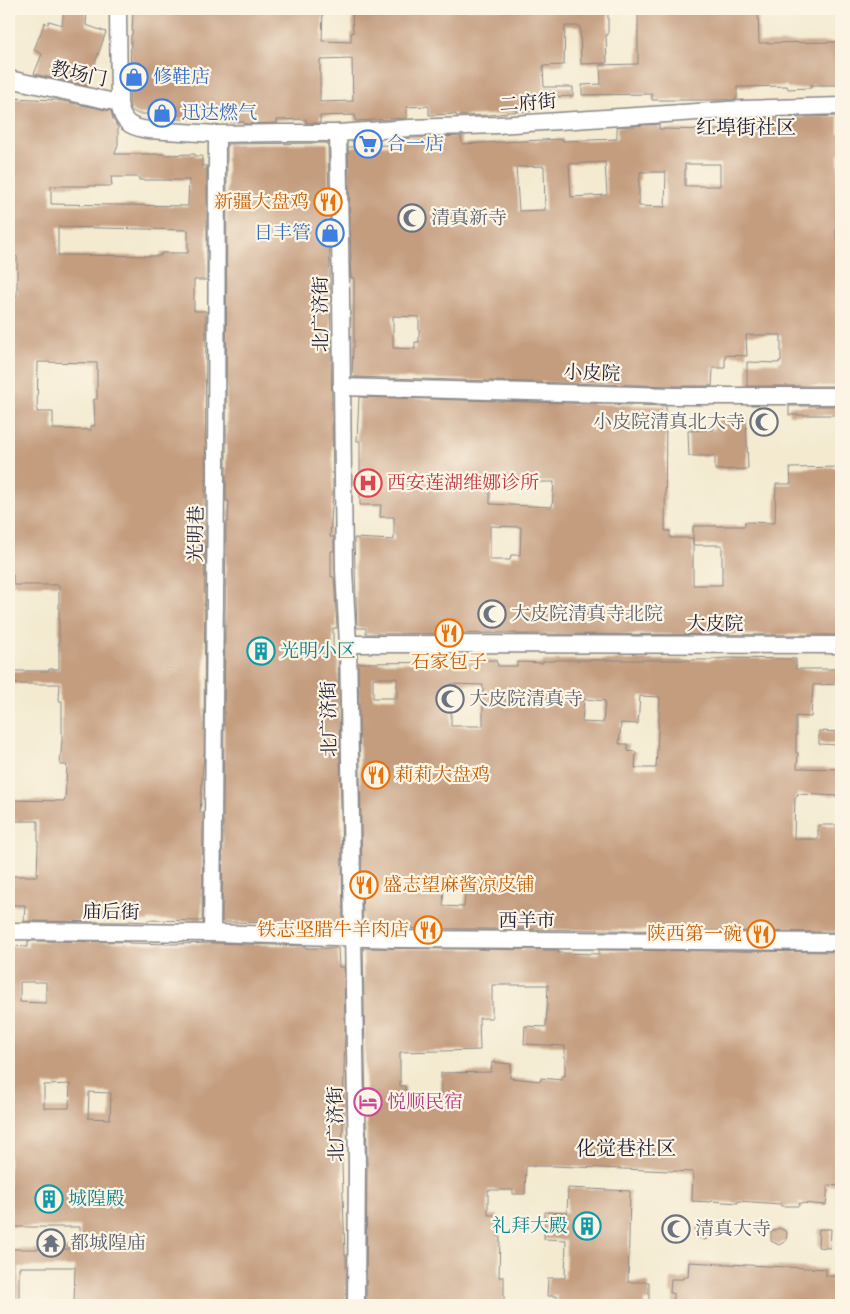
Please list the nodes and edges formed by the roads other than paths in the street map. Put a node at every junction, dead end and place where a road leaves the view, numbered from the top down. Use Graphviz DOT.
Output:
graph roads {
  1 [pos="118,9"];
  2 [pos="9,80"];
  3 [pos="119,103"];
  4 [pos="841,106"];
  5 [pos="338,133"];
  6 [pos="216,134"];
  7 [pos="341,387"];
  8 [pos="841,396"];
  9 [pos="348,644"];
  10 [pos="841,645"];
  11 [pos="9,931"];
  12 [pos="212,933"];
  13 [pos="352,938"];
  14 [pos="841,942"];
  15 [pos="356,1305"];
  1 -- 3 [label="street"];
  2 -- 3 [label="street, 教场门"];
  3 -- 6 [label="street, 教场门"];
  4 -- 5 [label="street, 二府街"];
  5 -- 6 [label="street, 二府街"];
  5 -- 7 [label="street, 北广济街"];
  6 -- 12 [label="street, 光明巷"];
  7 -- 8 [label="street, 小皮院"];
  7 -- 9 [label="street, 北广济街"];
  9 -- 10 [label="street, 大皮院"];
  9 -- 13 [label="street, 北广济街"];
  11 -- 12 [label="street, 庙后街"];
  12 -- 13 [label="street, 西羊市"];
  13 -- 14 [label="street, 西羊市"];
  13 -- 15 [label="street, 北广济街"];
}
